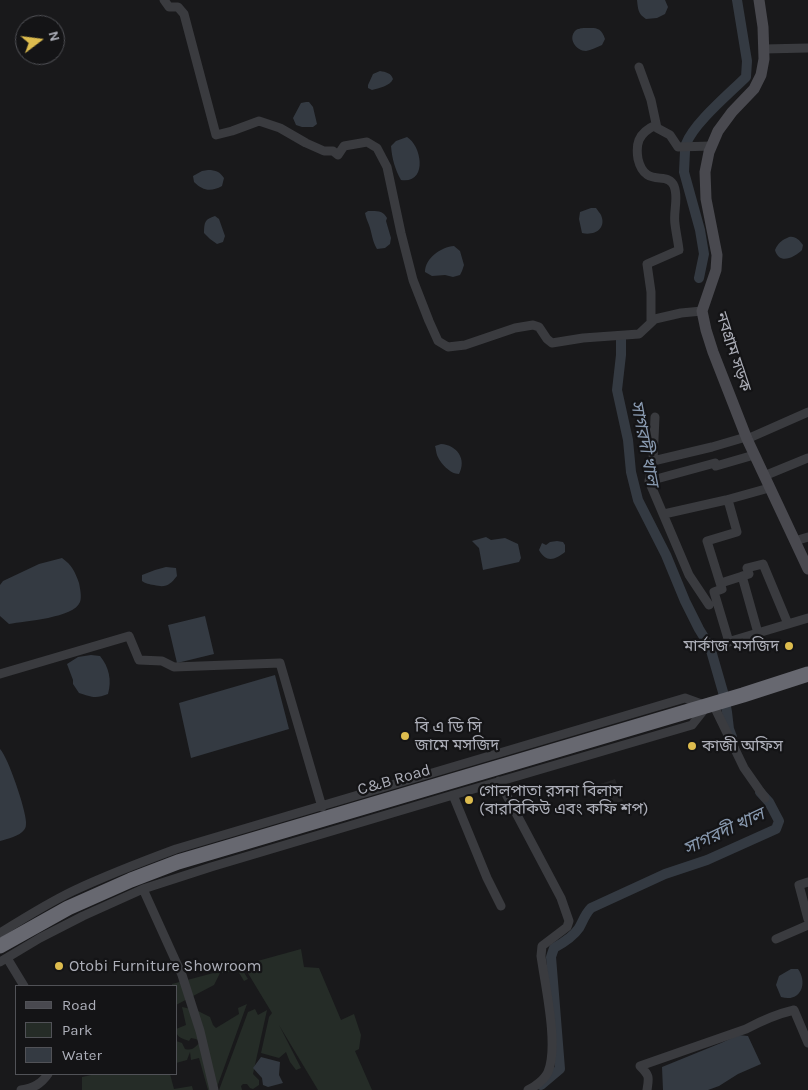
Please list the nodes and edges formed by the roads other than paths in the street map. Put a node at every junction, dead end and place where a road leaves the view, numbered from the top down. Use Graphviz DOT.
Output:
graph roads {
  1 [pos="164,0"];
  2 [pos="759,0"];
  3 [pos="808,48"];
  4 [pos="764,49"];
  5 [pos="639,66"];
  6 [pos="656,126"];
  7 [pos="711,146"];
  8 [pos="702,311"];
  9 [pos="651,322"];
  10 [pos="808,412"];
  11 [pos="655,418"];
  12 [pos="746,438"];
  13 [pos="754,455"];
  14 [pos="808,458"];
  15 [pos="653,461"];
  16 [pos="764,476"];
  17 [pos="650,481"];
  18 [pos="769,488"];
  19 [pos="728,500"];
  20 [pos="664,514"];
  21 [pos="808,536"];
  22 [pos="795,541"];
  23 [pos="808,569"];
  24 [pos="742,576"];
  25 [pos="721,583"];
  26 [pos="709,606"];
  27 [pos="808,618"];
  28 [pos="788,624"];
  29 [pos="758,634"];
  30 [pos="0,674"];
  31 [pos="808,674"];
  32 [pos="713,704"];
  33 [pos="498,782"];
  34 [pos="453,795"];
  35 [pos="765,798"];
  36 [pos="322,807"];
  37 [pos="808,882"];
  38 [pos="143,889"];
  39 [pos="501,906"];
  40 [pos="808,919"];
  41 [pos="808,925"];
  42 [pos="0,933"];
  43 [pos="776,939"];
  44 [pos="2,956"];
  45 [pos="23,985"];
  46 [pos="808,1043"];
  47 [pos="47,1075"];
  48 [pos="21,1090"];
  49 [pos="214,1090"];
  50 [pos="528,1090"];
  51 [pos="647,1090"];
  1 -- 9 [label="street"];
  2 -- 4 [label="main road, নবগ্রাম সড়ক"];
  3 -- 4 [label="street"];
  4 -- 7 [label="main road, নবগ্রাম সড়ক"];
  5 -- 6 [label="street"];
  6 -- 7 [label="street"];
  6 -- 9 [label="street"];
  7 -- 8 [label="main road, নবগ্রাম সড়ক"];
  8 -- 9 [label="street"];
  8 -- 12 [label="main road, নবগ্রাম সড়ক"];
  10 -- 12 [label="street"];
  11 -- 15 [label="street"];
  12 -- 13 [label="main road, নবগ্রাম সড়ক"];
  12 -- 15 [label="street"];
  13 -- 16 [label="main road, নবগ্রাম সড়ক"];
  13 -- 17 [label="street"];
  14 -- 16 [label="street"];
  15 -- 17 [label="street"];
  16 -- 18 [label="main road, নবগ্রাম সড়ক"];
  17 -- 20 [label="street"];
  18 -- 19 [label="street"];
  18 -- 22 [label="main road, নবগ্রাম সড়ক"];
  19 -- 20 [label="street"];
  19 -- 25 [label="street"];
  20 -- 26 [label="street"];
  21 -- 22 [label="street"];
  22 -- 23 [label="main road, নবগ্রাম সড়ক"];
  24 -- 25 [label="street"];
  24 -- 28 [label="street"];
  24 -- 29 [label="street"];
  25 -- 29 [label="street"];
  27 -- 28 [label="street"];
  28 -- 29 [label="street"];
  30 -- 36 [label="street"];
  31 -- 32 [label="highway, C&B Road"];
  32 -- 33 [label="street"];
  32 -- 35 [label="street"];
  32 -- 36 [label="street"];
  32 -- 44 [label="highway, C&B Road"];
  33 -- 34 [label="street"];
  33 -- 50 [label="street"];
  34 -- 38 [label="street"];
  34 -- 39 [label="street"];
  36 -- 42 [label="street"];
  37 -- 40 [label="street"];
  38 -- 44 [label="street"];
  38 -- 49 [label="street"];
  41 -- 43 [label="street"];
  44 -- 45 [label="street"];
  46 -- 51 [label="street"];
  47 -- 48 [label="street"];
}
